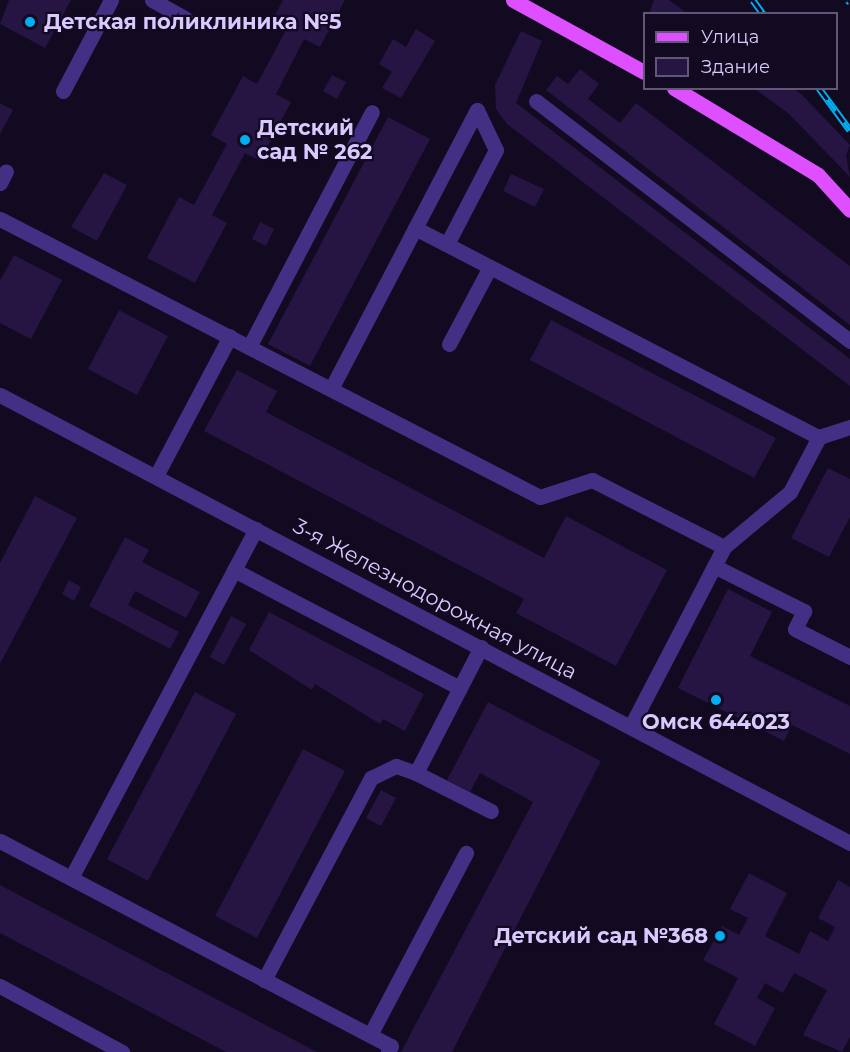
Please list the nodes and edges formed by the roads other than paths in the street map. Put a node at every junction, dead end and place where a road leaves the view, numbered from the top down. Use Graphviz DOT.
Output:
graph roads {
  1 [pos="111,0"];
  2 [pos="152,0"];
  3 [pos="513,0"];
  4 [pos="185,18"];
  5 [pos="643,71"];
  6 [pos="677,90"];
  7 [pos="63,91"];
  8 [pos="536,101"];
  9 [pos="372,112"];
  10 [pos="850,210"];
  11 [pos="0,219"];
  12 [pos="415,228"];
  13 [pos="447,244"];
  14 [pos="490,267"];
  15 [pos="230,336"];
  16 [pos="850,341"];
  17 [pos="449,344"];
  18 [pos="249,347"];
  19 [pos="331,389"];
  20 [pos="0,395"];
  21 [pos="850,427"];
  22 [pos="819,437"];
  23 [pos="156,476"];
  24 [pos="256,529"];
  25 [pos="724,547"];
  26 [pos="714,566"];
  27 [pos="234,570"];
  28 [pos="481,647"];
  29 [pos="850,657"];
  30 [pos="460,688"];
  31 [pos="632,726"];
  32 [pos="416,773"];
  33 [pos="491,811"];
  34 [pos="0,841"];
  35 [pos="850,843"];
  36 [pos="466,853"];
  37 [pos="71,878"];
  38 [pos="264,980"];
  39 [pos="0,986"];
  40 [pos="369,1035"];
  41 [pos="122,1052"];
  42 [pos="388,1052"];
  1 -- 7 [label="street"];
  2 -- 4 [label="street"];
  3 -- 5 [label="main road"];
  6 -- 10 [label="main road"];
  8 -- 16 [label="street"];
  9 -- 18 [label="street"];
  11 -- 15 [label="street"];
  12 -- 13 [label="street"];
  12 -- 13 [label="street"];
  12 -- 19 [label="street"];
  13 -- 14 [label="street"];
  14 -- 17 [label="street"];
  14 -- 22 [label="street"];
  15 -- 18 [label="street"];
  15 -- 23 [label="street"];
  18 -- 19 [label="street"];
  19 -- 25 [label="street"];
  20 -- 23 [label="street, 3-я Железнодорожная улица"];
  21 -- 22 [label="street"];
  22 -- 25 [label="street"];
  23 -- 24 [label="street, 3-я Железнодорожная улица"];
  24 -- 27 [label="street"];
  24 -- 28 [label="street, 3-я Железнодорожная улица"];
  25 -- 26 [label="street"];
  26 -- 29 [label="street"];
  26 -- 31 [label="street"];
  27 -- 30 [label="street"];
  27 -- 37 [label="street"];
  28 -- 30 [label="street"];
  28 -- 31 [label="street, 3-я Железнодорожная улица"];
  30 -- 32 [label="street"];
  31 -- 35 [label="street, 3-я Железнодорожная улица"];
  32 -- 33 [label="street"];
  32 -- 38 [label="street"];
  34 -- 37 [label="street"];
  36 -- 40 [label="street"];
  37 -- 38 [label="street"];
  38 -- 40 [label="street"];
  39 -- 41 [label="street"];
  40 -- 42 [label="street"];
}
